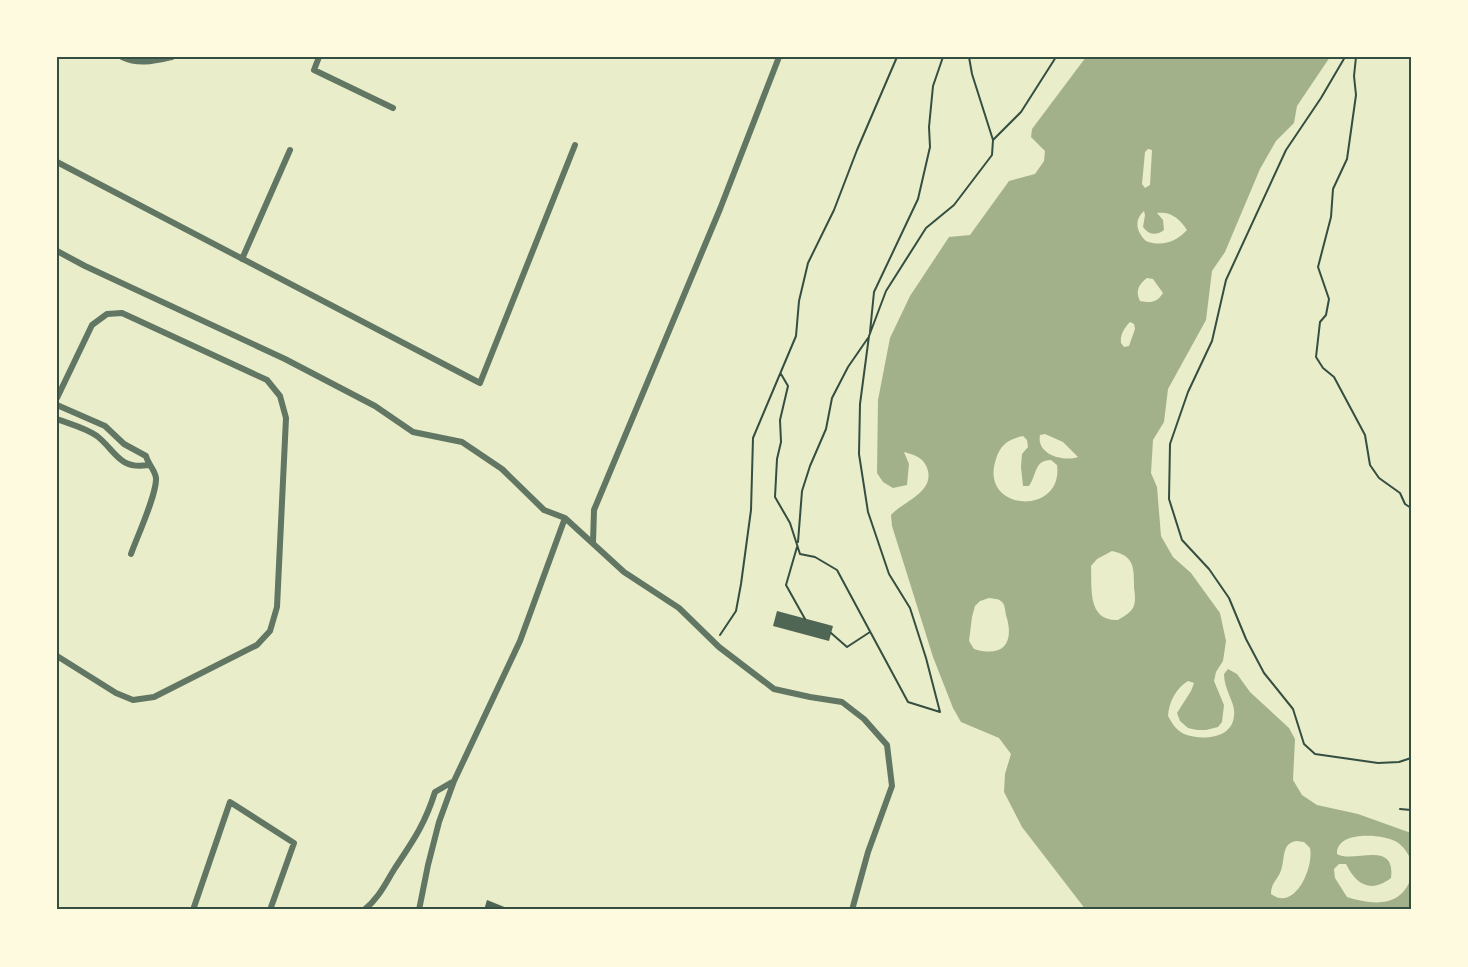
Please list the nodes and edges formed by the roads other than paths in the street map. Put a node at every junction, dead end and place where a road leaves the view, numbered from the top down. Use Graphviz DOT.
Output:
graph roads {
  1 [pos="122,57"];
  2 [pos="172,57"];
  3 [pos="319,57"];
  4 [pos="779,57"];
  5 [pos="393,108"];
  6 [pos="575,145"];
  7 [pos="290,150"];
  8 [pos="57,162"];
  9 [pos="57,251"];
  10 [pos="242,259"];
  11 [pos="57,398"];
  12 [pos="57,405"];
  13 [pos="57,419"];
  14 [pos="148,465"];
  15 [pos="565,518"];
  16 [pos="593,543"];
  17 [pos="131,554"];
  18 [pos="57,656"];
  19 [pos="454,781"];
  20 [pos="193,910"];
  21 [pos="270,910"];
  22 [pos="364,910"];
  23 [pos="419,910"];
  24 [pos="852,910"];
  1 -- 2 [label="street"];
  3 -- 5 [label="street"];
  4 -- 16 [label="street"];
  6 -- 10 [label="street"];
  7 -- 10 [label="street"];
  8 -- 10 [label="street"];
  9 -- 15 [label="street"];
  11 -- 18 [label="street"];
  12 -- 14 [label="street"];
  13 -- 14 [label="street"];
  14 -- 17 [label="street"];
  15 -- 16 [label="street"];
  15 -- 19 [label="street"];
  16 -- 24 [label="street"];
  19 -- 22 [label="street"];
  19 -- 23 [label="street"];
  20 -- 21 [label="street"];
}
